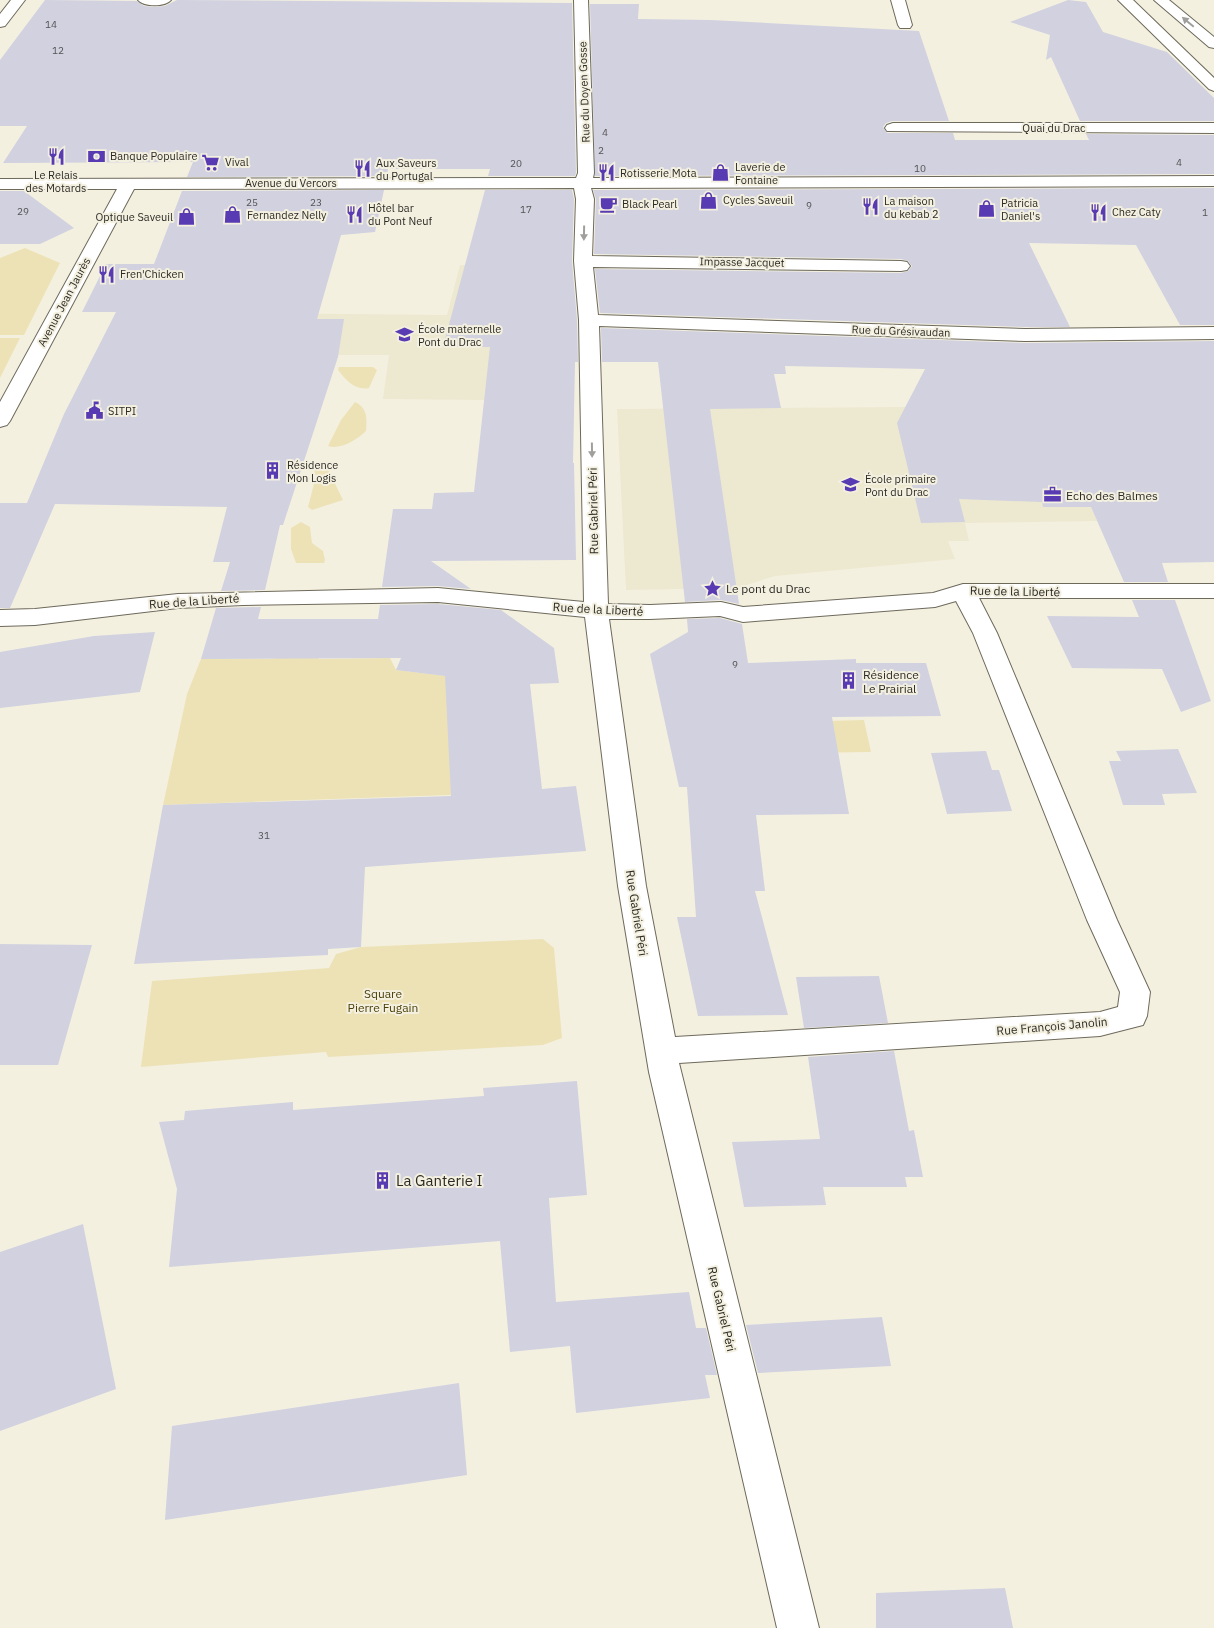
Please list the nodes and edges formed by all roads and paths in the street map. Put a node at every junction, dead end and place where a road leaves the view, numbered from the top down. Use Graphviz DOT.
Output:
graph roads {
  1 [pos="18,0"];
  2 [pos="145,0"];
  3 [pos="164,0"];
  4 [pos="581,0"];
  5 [pos="898,0"];
  6 [pos="1125,0"];
  7 [pos="1161,0"];
  8 [pos="0,23"];
  9 [pos="906,25"];
  10 [pos="1214,44"];
  11 [pos="1214,86"];
  12 [pos="893,128"];
  13 [pos="1214,128"];
  14 [pos="1214,181"];
  15 [pos="129,183"];
  16 [pos="0,184"];
  17 [pos="582,184"];
  18 [pos="583,261"];
  19 [pos="901,266"];
  20 [pos="589,320"];
  21 [pos="1214,333"];
  22 [pos="0,422"];
  23 [pos="963,591"];
  24 [pos="1208,591"];
  25 [pos="597,611"];
  26 [pos="0,618"];
  27 [pos="661,1051"];
  28 [pos="798,1628"];
  1 -- 8 [label="street"];
  2 -- 3 [label="street"];
  4 -- 17 [label="street, Rue du Doyen Gosse"];
  5 -- 9 [label="street"];
  6 -- 11 [label="street"];
  10 -- 7 [label="street, one-way"];
  12 -- 13 [label="street, Quai du Drac"];
  14 -- 17 [label="street, Avenue du Vercors"];
  15 -- 16 [label="street, Avenue du Vercors"];
  15 -- 17 [label="street, Avenue du Vercors"];
  15 -- 22 [label="street, Avenue Jean Jaurès"];
  17 -- 18 [label="street, Rue Gabriel Péri, one-way"];
  18 -- 19 [label="street, Impasse Jacquet"];
  18 -- 20 [label="street, Rue Gabriel Péri"];
  20 -- 21 [label="street, Rue du Grésivaudan"];
  20 -- 25 [label="street, Rue Gabriel Péri, one-way"];
  23 -- 24 [label="street, Rue de la Liberté"];
  23 -- 25 [label="street, Rue de la Liberté"];
  23 -- 27 [label="street, Rue François Janolin"];
  25 -- 26 [label="street, Rue de la Liberté"];
  25 -- 27 [label="street, Rue Gabriel Péri"];
  27 -- 28 [label="street, Rue Gabriel Péri"];
}
